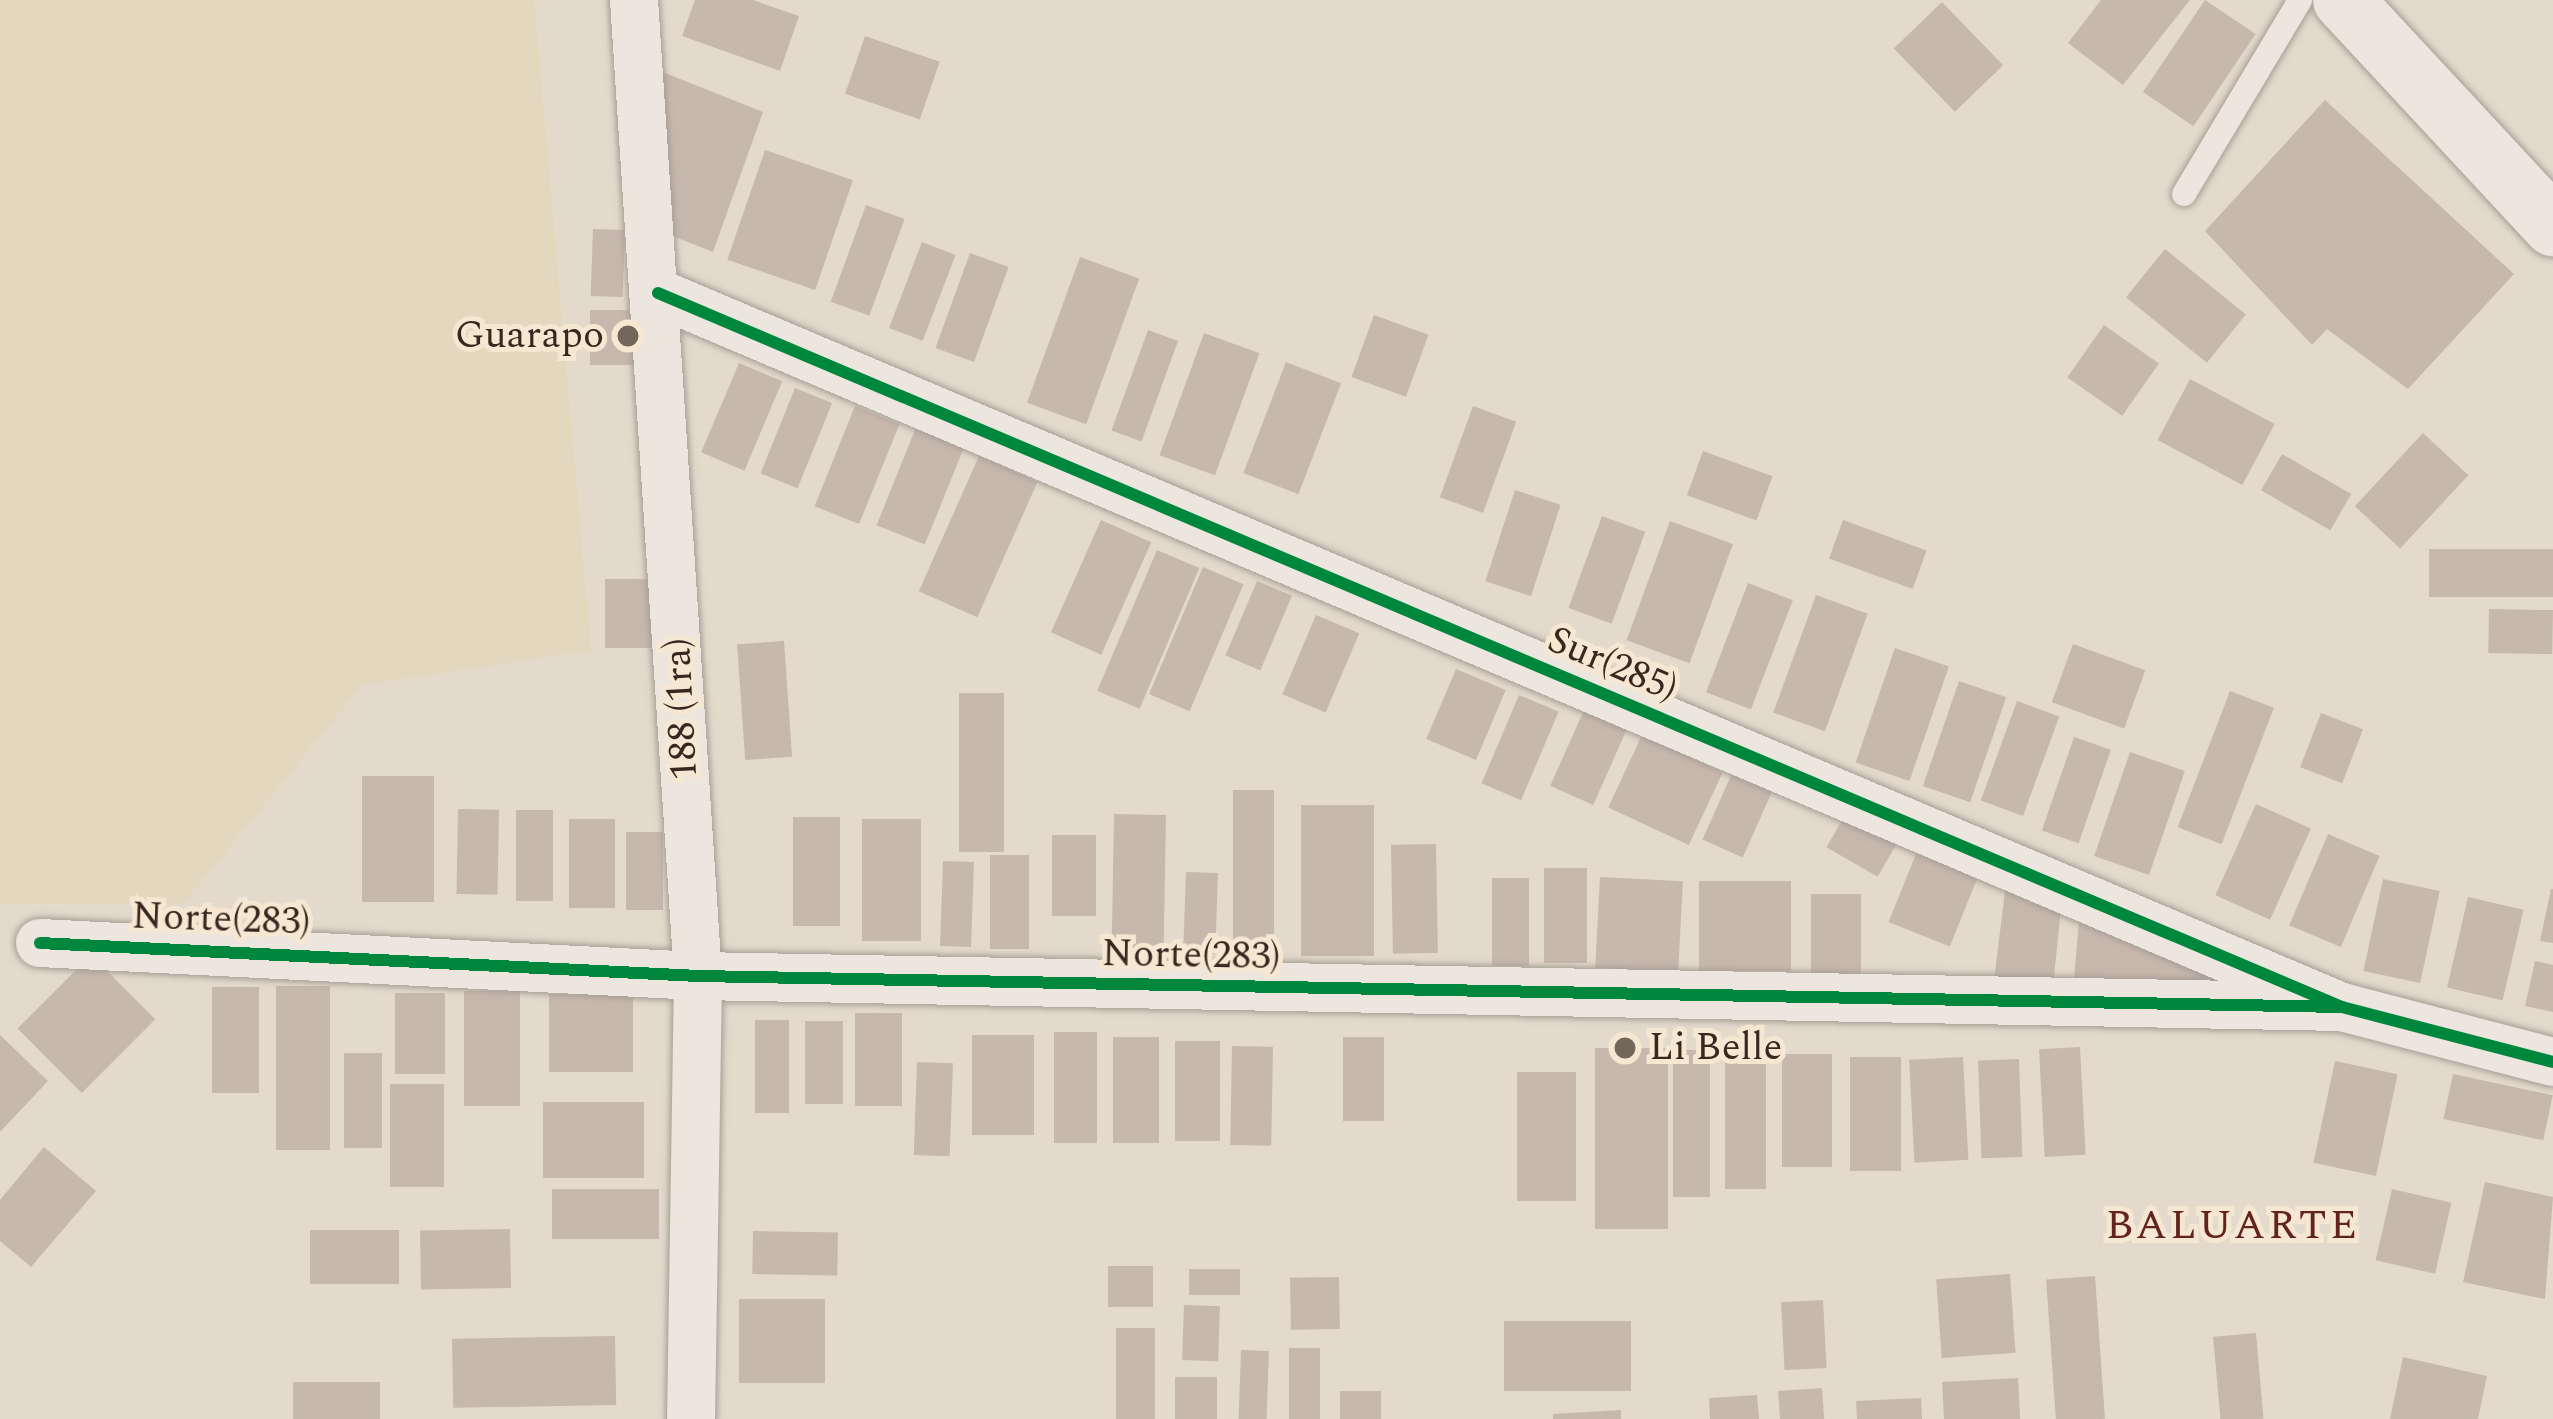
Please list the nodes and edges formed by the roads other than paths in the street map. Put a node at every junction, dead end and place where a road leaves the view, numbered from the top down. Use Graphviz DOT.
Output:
graph roads {
  1 [pos="634,0"];
  2 [pos="2341,3"];
  3 [pos="2184,194"];
  4 [pos="2553,226"];
  5 [pos="658,293"];
  6 [pos="40,943"];
  7 [pos="698,976"];
  8 [pos="2342,1007"];
  9 [pos="2553,1062"];
  10 [pos="691,1419"];
  1 -- 5 [label="street, 188 (1ra)"];
  2 -- 3 [label="lane"];
  2 -- 4 [label="street"];
  5 -- 7 [label="street, 188 (1ra)"];
  5 -- 8 [label="street, Sur(285)"];
  6 -- 7 [label="street, Norte(283)"];
  7 -- 8 [label="street, Norte(283)"];
  7 -- 10 [label="street, 188 (1ra)"];
  8 -- 9 [label="street, Sur(285)"];
}
